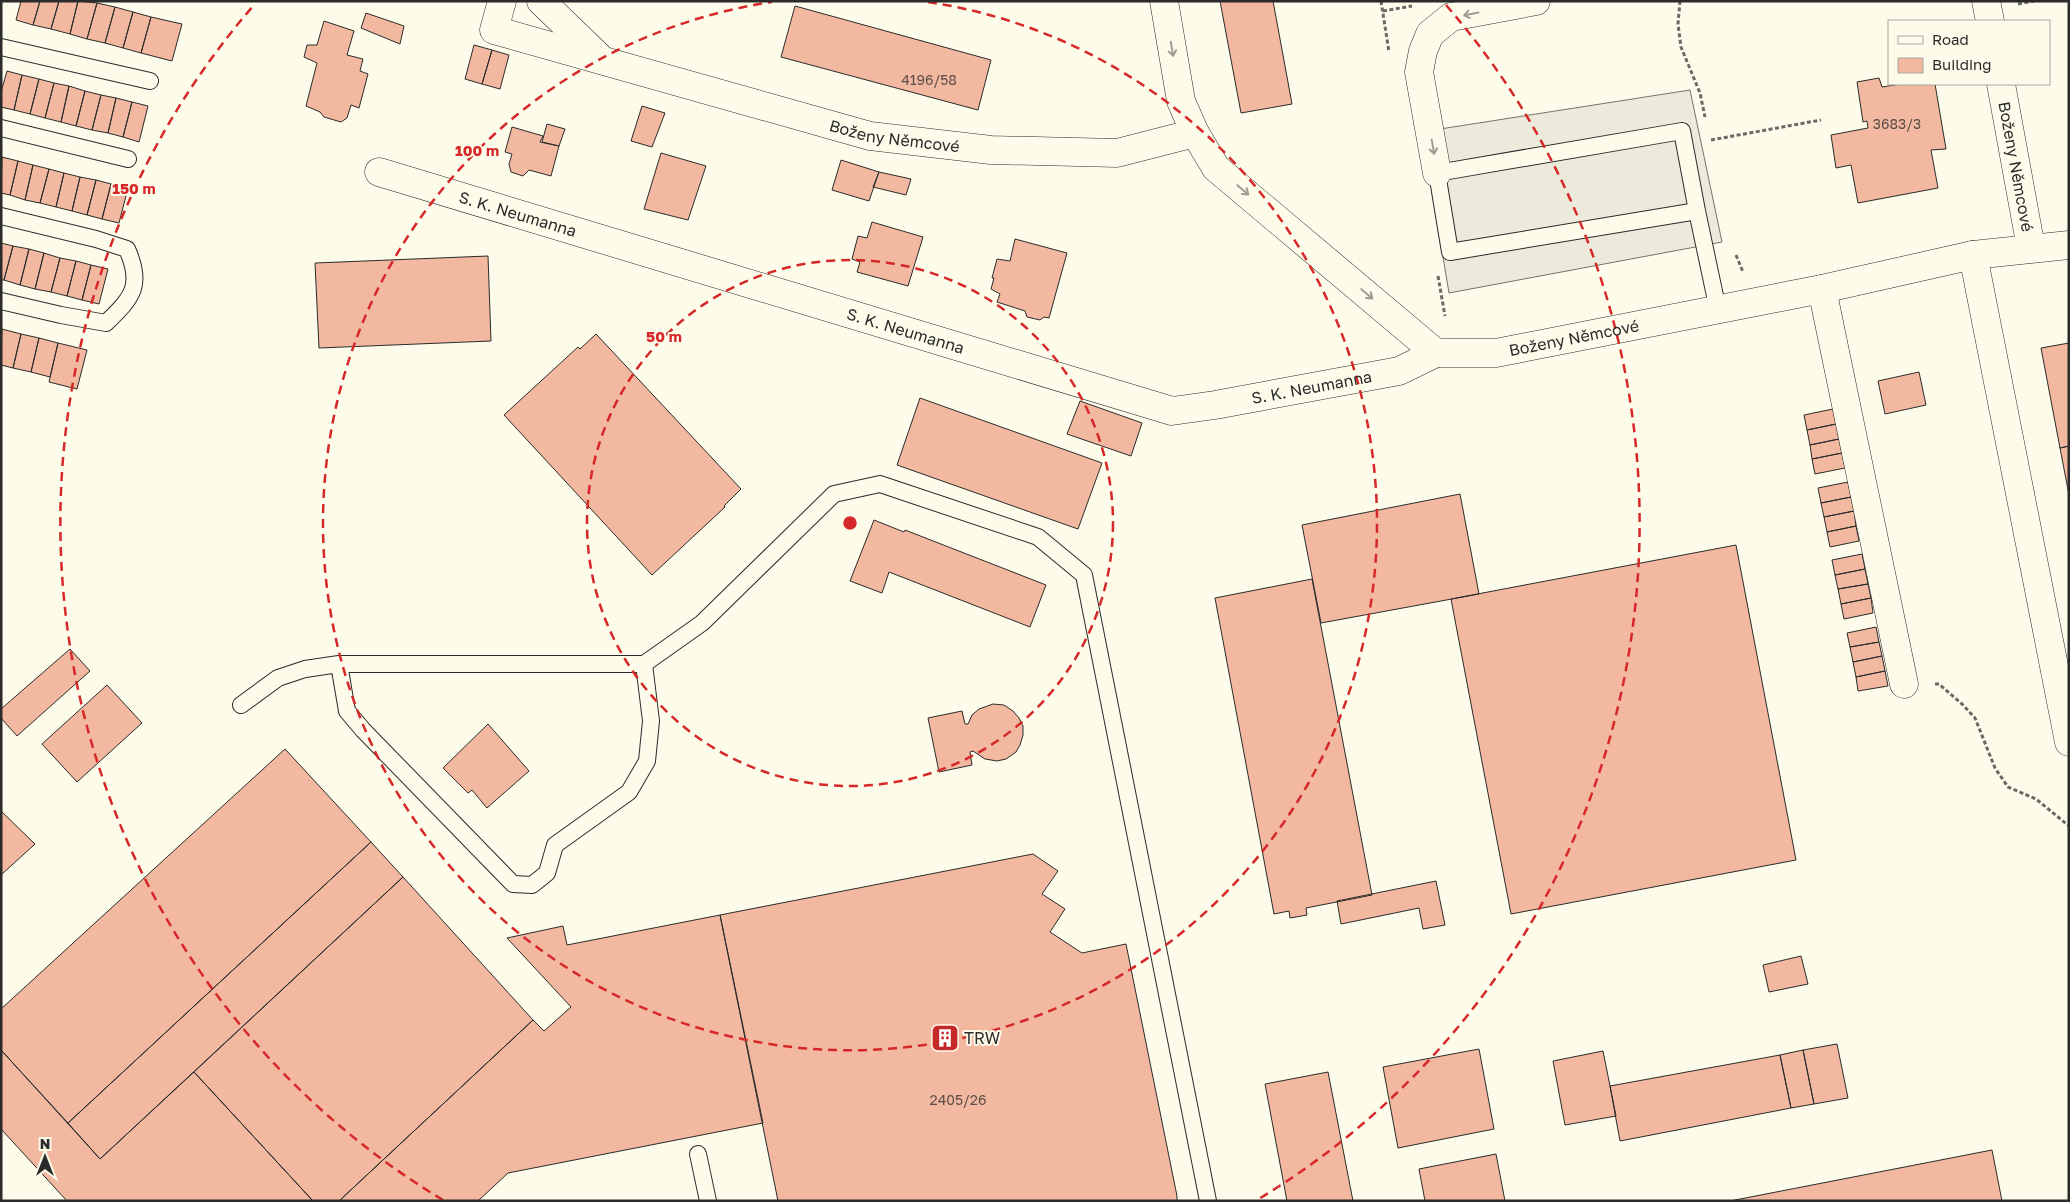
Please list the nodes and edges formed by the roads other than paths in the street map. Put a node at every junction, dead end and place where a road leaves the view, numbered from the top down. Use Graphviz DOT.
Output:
graph roads {
  1 [pos="502,1"];
  2 [pos="541,1"];
  3 [pos="1164,1"];
  4 [pos="1536,1"];
  5 [pos="1986,1"];
  6 [pos="1990,20"];
  7 [pos="1,47"];
  8 [pos="602,60"];
  9 [pos="150,81"];
  10 [pos="2001,85"];
  11 [pos="1,128"];
  12 [pos="1194,133"];
  13 [pos="128,159"];
  14 [pos="380,172"];
  15 [pos="1437,173"];
  16 [pos="1697,211"];
  17 [pos="1,216"];
  18 [pos="2069,245"];
  19 [pos="2031,248"];
  20 [pos="1974,255"];
  21 [pos="1822,289"];
  22 [pos="1,300"];
  23 [pos="1718,310"];
  24 [pos="1436,353"];
  25 [pos="339,664"];
  26 [pos="644,664"];
  27 [pos="1904,684"];
  28 [pos="241,706"];
  29 [pos="2069,742"];
  30 [pos="698,1154"];
  31 [pos="708,1201"];
  32 [pos="1208,1201"];
  1 -- 8 [label="street, Boženy Němcové"];
  2 -- 8 [label="street, Boženy Němcové"];
  3 -- 12 [label="street, one-way"];
  4 -- 15 [label="street, one-way"];
  5 -- 6 [label="street"];
  7 -- 9 [label="lane"];
  8 -- 12 [label="street, Boženy Němcové"];
  10 -- 19 [label="street, Boženy Němcové"];
  11 -- 13 [label="lane"];
  12 -- 24 [label="street, one-way"];
  14 -- 24 [label="street, S. K. Neumanna"];
  15 -- 16 [label="lane"];
  15 -- 16 [label="lane"];
  16 -- 23 [label="lane"];
  17 -- 22 [label="lane"];
  18 -- 19 [label="street, Boženy Němcové"];
  19 -- 20 [label="street, Boženy Němcové"];
  20 -- 21 [label="street, Boženy Němcové"];
  20 -- 29 [label="street"];
  21 -- 23 [label="street, Boženy Němcové"];
  21 -- 27 [label="street"];
  23 -- 24 [label="street, Boženy Němcové"];
  25 -- 26 [label="lane"];
  25 -- 26 [label="lane"];
  25 -- 28 [label="lane"];
  26 -- 32 [label="lane"];
  30 -- 31 [label="lane"];
}
